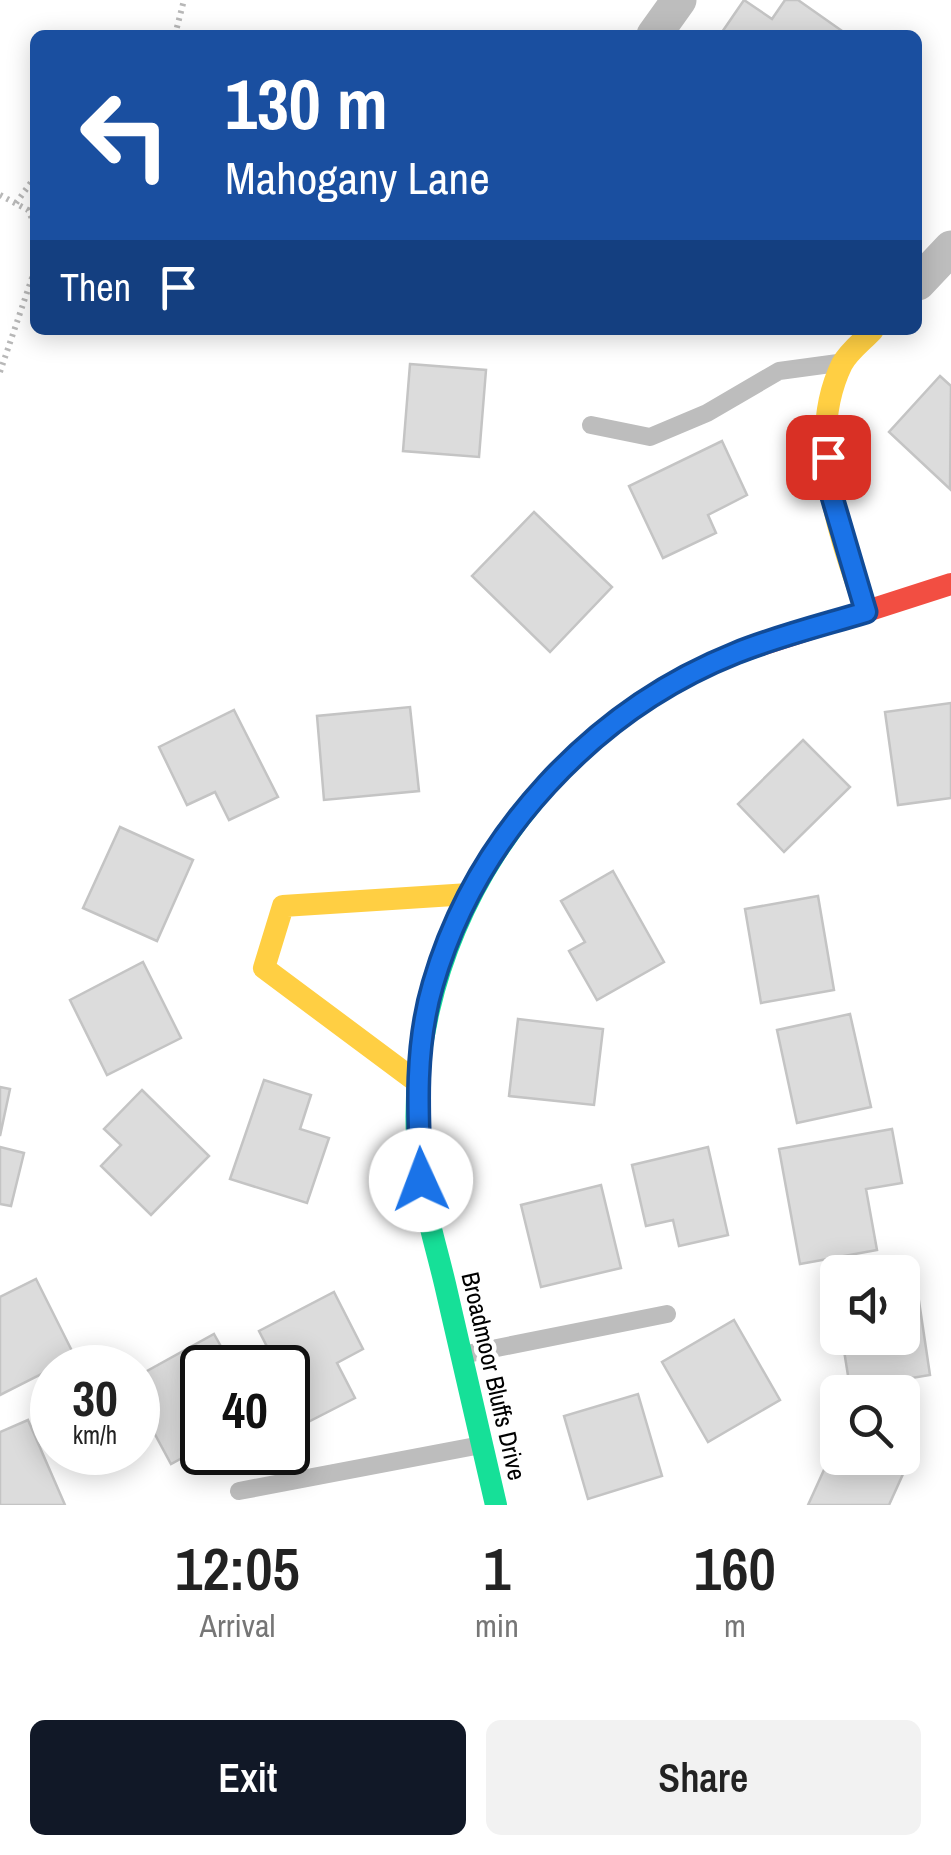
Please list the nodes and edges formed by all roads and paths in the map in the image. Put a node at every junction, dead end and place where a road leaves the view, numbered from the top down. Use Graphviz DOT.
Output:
graph roads {
  1 [pos="184,0"];
  2 [pos="678,0"];
  3 [pos="177,30"];
  4 [pos="657,30"];
  5 [pos="30,184"];
  6 [pos="0,195"];
  7 [pos="16,203"];
  8 [pos="30,215"];
  9 [pos="951,248"];
  10 [pos="922,279"];
  11 [pos="30,284"];
  12 [pos="868,335"];
  13 [pos="843,362"];
  14 [pos="0,372"];
  15 [pos="591,425"];
  16 [pos="951,584"];
  17 [pos="866,612"];
  18 [pos="469,894"];
  19 [pos="417,1082"];
  20 [pos="667,1314"];
  21 [pos="461,1356"];
  22 [pos="481,1445"];
  23 [pos="239,1491"];
  24 [pos="496,1505"];
  1 -- 3 [label="path"];
  2 -- 4 [label="street"];
  5 -- 7 [label="path"];
  6 -- 7 [label="path"];
  7 -- 8 [label="path"];
  9 -- 10 [label="street"];
  11 -- 14 [label="path"];
  12 -- 13 [label="street"];
  13 -- 15 [label="lane"];
  13 -- 17 [label="street"];
  16 -- 17 [label="street, Broadmoor Bluffs Drive"];
  17 -- 18 [label="street, Broadmoor Bluffs Drive"];
  18 -- 19 [label="street, Broadmoor Bluffs Drive"];
  18 -- 19 [label="street"];
  19 -- 21 [label="street, Broadmoor Bluffs Drive"];
  20 -- 21 [label="lane"];
  21 -- 22 [label="street, Broadmoor Bluffs Drive"];
  22 -- 23 [label="lane"];
  22 -- 24 [label="street, Broadmoor Bluffs Drive"];
}
